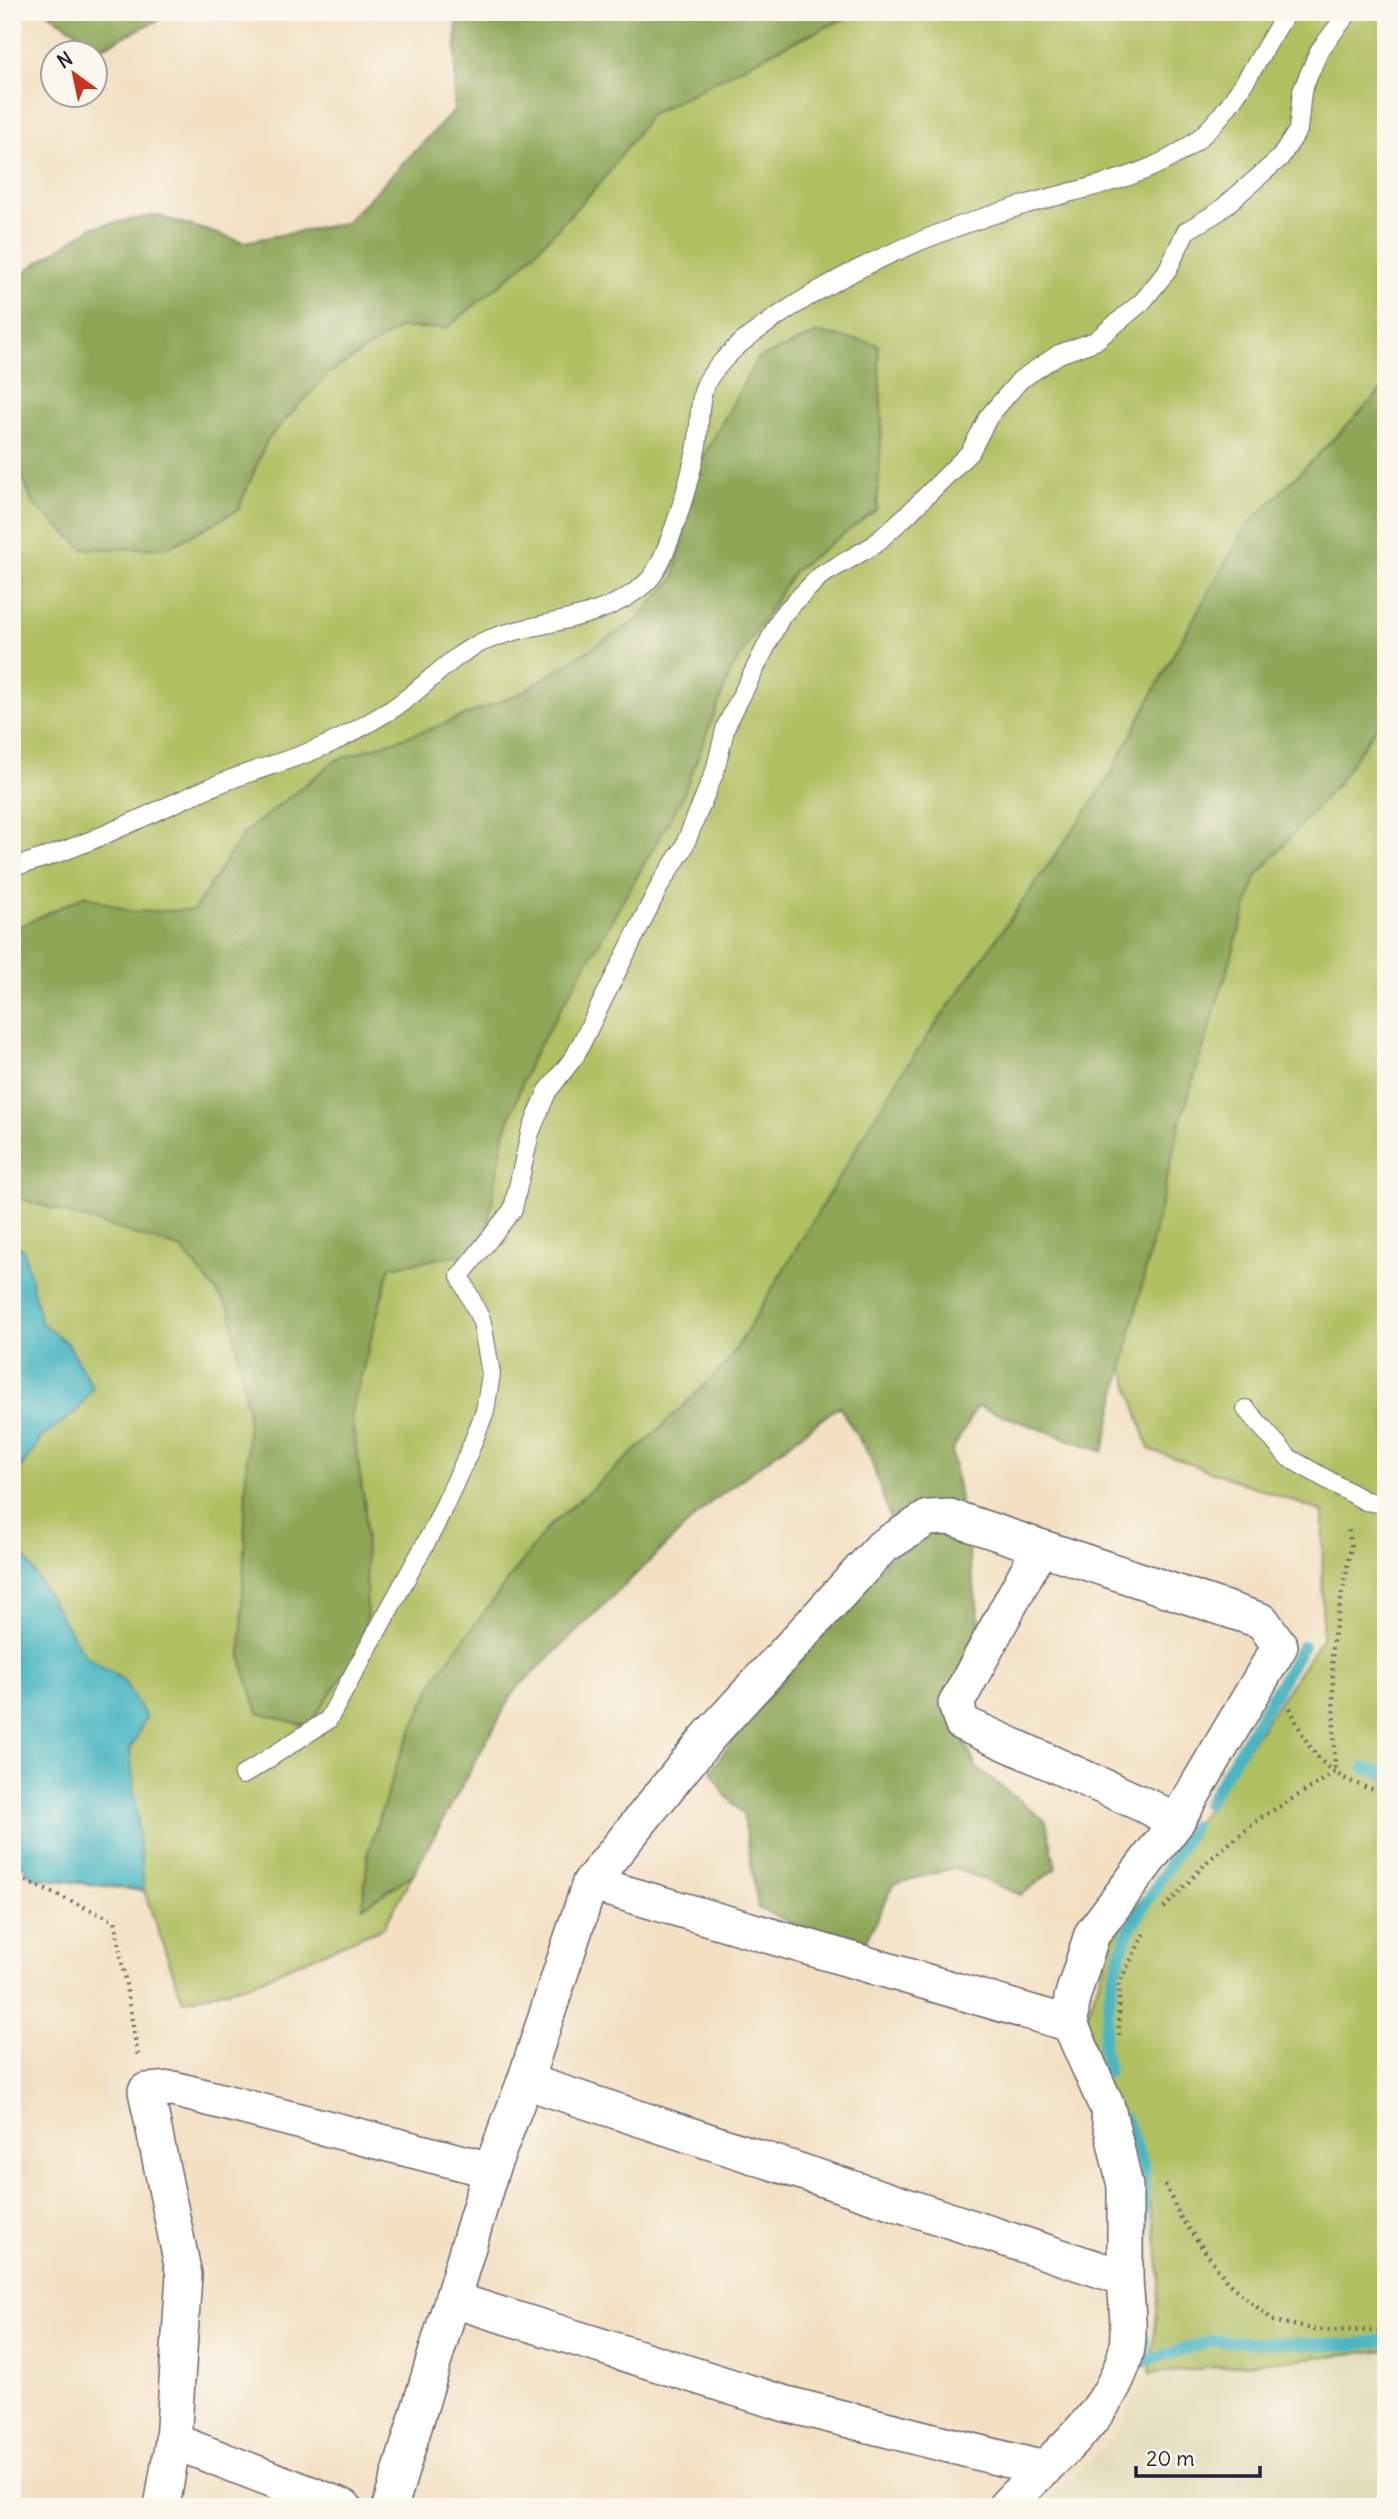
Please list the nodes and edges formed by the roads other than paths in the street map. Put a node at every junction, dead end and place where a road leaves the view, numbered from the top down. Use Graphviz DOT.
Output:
graph roads {
  1 [pos="1287,12"];
  2 [pos="1349,12"];
  3 [pos="12,867"];
  4 [pos="1246,1409"];
  5 [pos="1386,1504"];
  6 [pos="1040,1548"];
  7 [pos="243,1775"];
  8 [pos="1175,1824"];
  9 [pos="590,1883"];
  10 [pos="1070,2024"];
  11 [pos="525,2081"];
  12 [pos="491,2170"];
  13 [pos="1125,2278"];
  14 [pos="454,2300"];
  15 [pos="173,2441"];
  16 [pos="1044,2469"];
  17 [pos="162,2507"];
  18 [pos="344,2507"];
  19 [pos="390,2507"];
  20 [pos="1005,2507"];
  1 -- 3 [label="lane"];
  2 -- 7 [label="lane"];
  4 -- 5 [label="lane"];
  6 -- 8 [label="street"];
  6 -- 8 [label="street"];
  6 -- 9 [label="street"];
  8 -- 10 [label="street"];
  9 -- 10 [label="street"];
  9 -- 11 [label="street"];
  10 -- 13 [label="street"];
  11 -- 12 [label="street"];
  11 -- 13 [label="street"];
  12 -- 14 [label="street"];
  12 -- 15 [label="street"];
  13 -- 16 [label="street"];
  14 -- 16 [label="street"];
  14 -- 19 [label="street"];
  15 -- 17 [label="street"];
  15 -- 18 [label="street"];
  16 -- 20 [label="street"];
}
